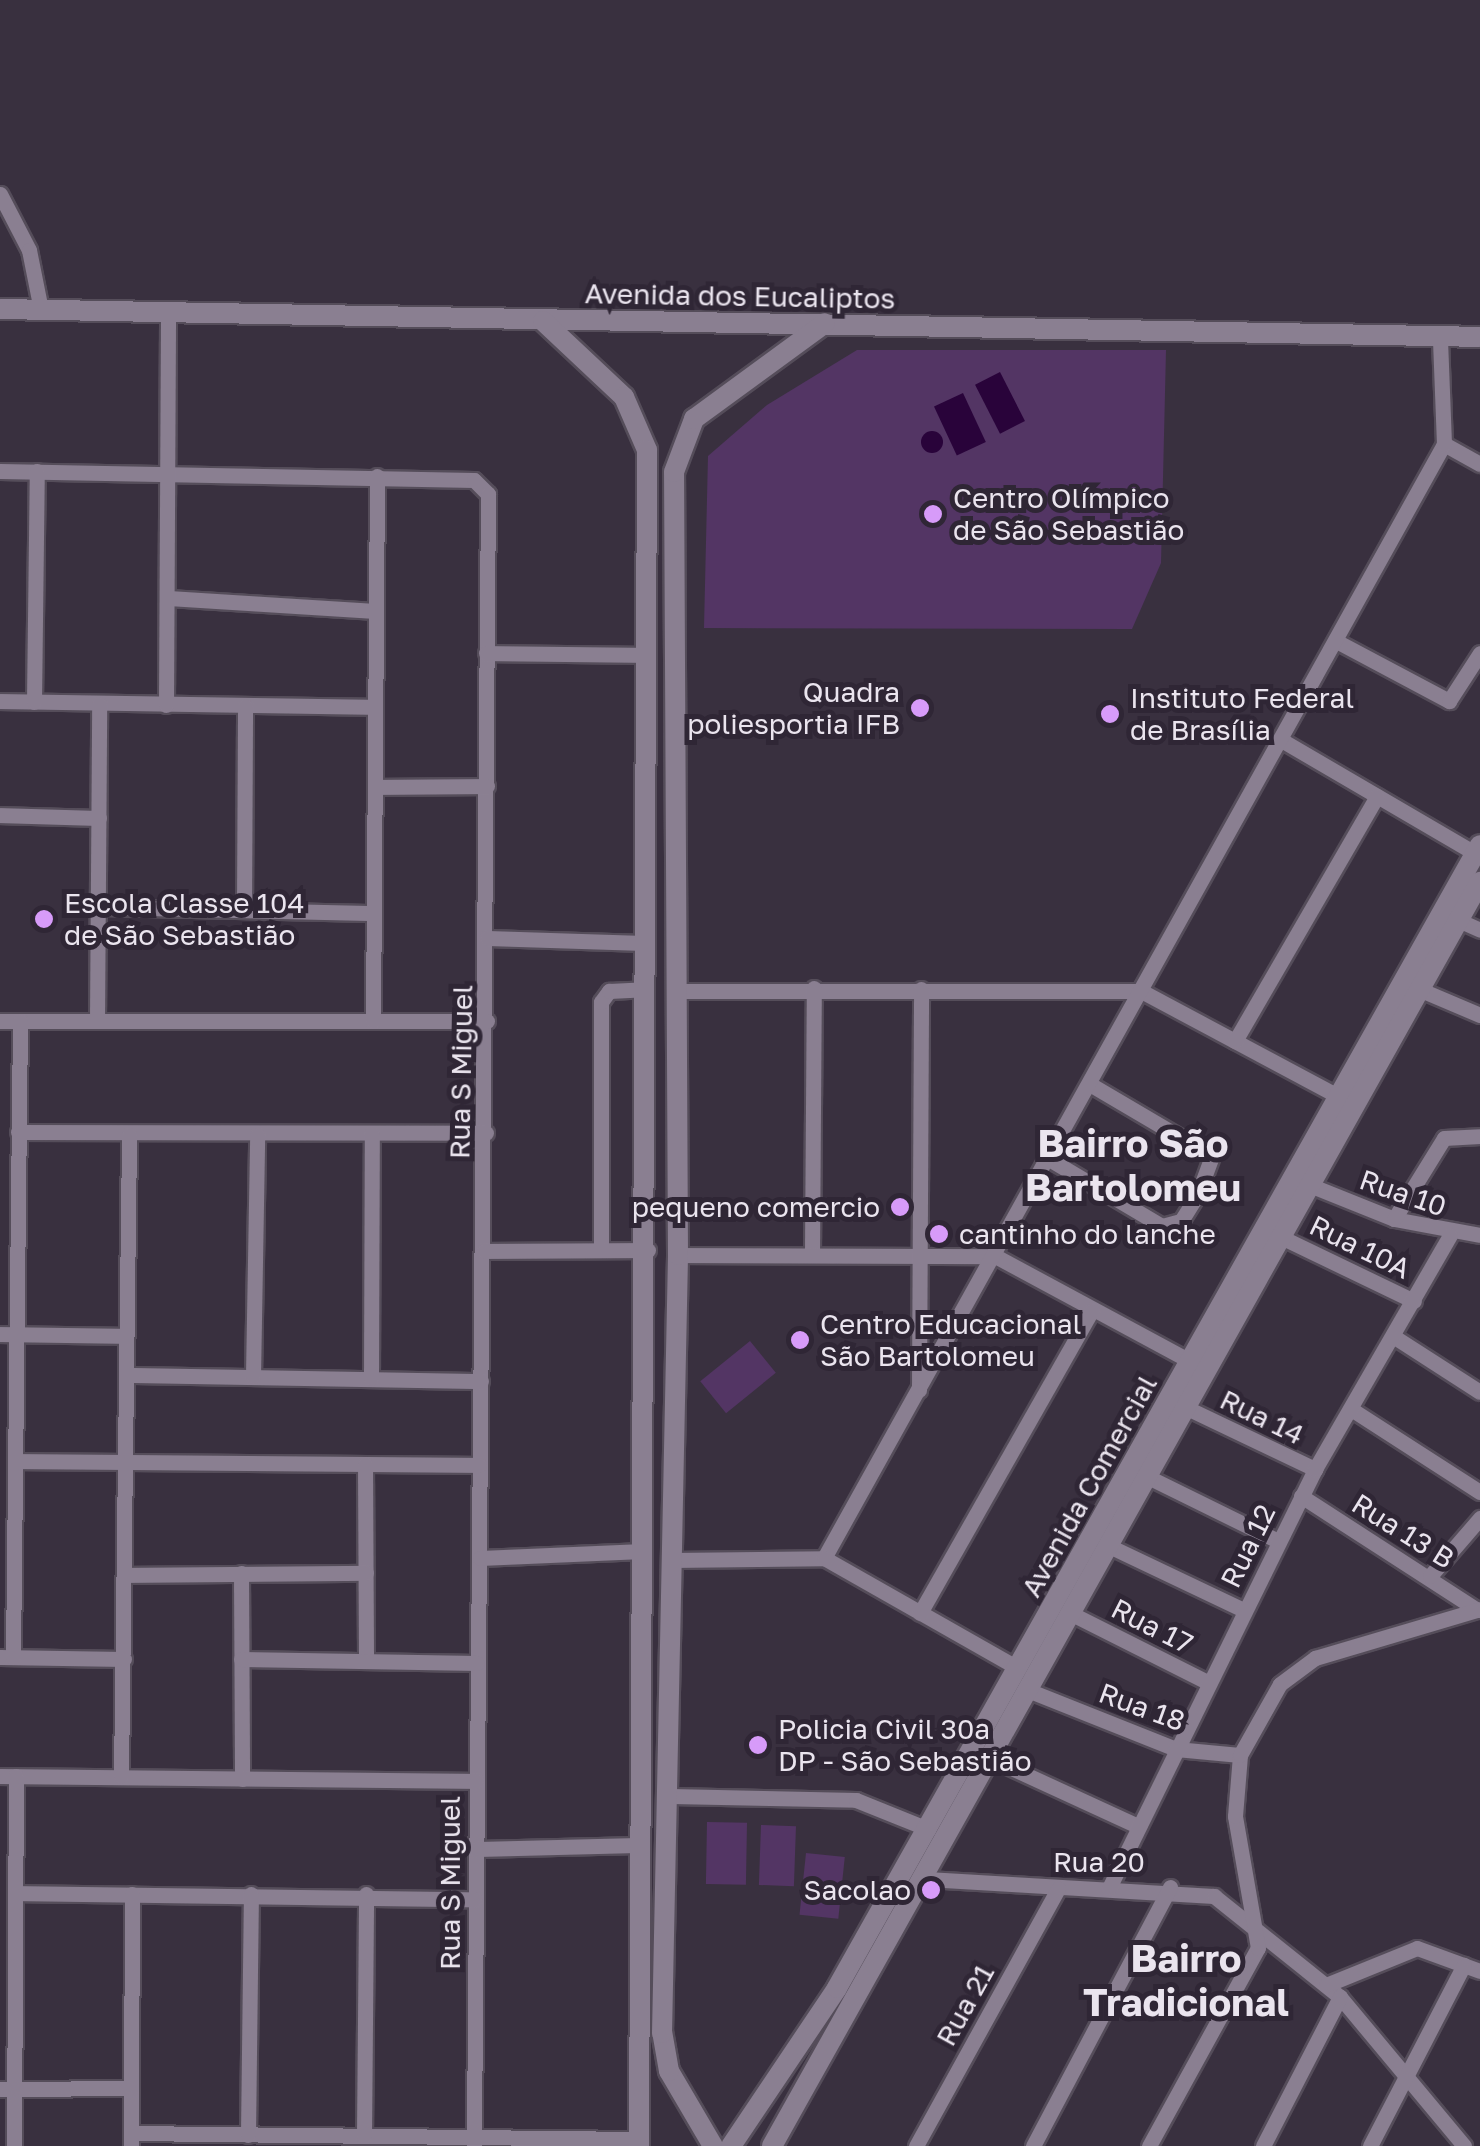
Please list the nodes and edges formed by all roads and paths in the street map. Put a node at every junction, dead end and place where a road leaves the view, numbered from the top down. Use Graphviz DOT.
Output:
graph roads {
  1 [pos="0,194"];
  2 [pos="0,309"];
  3 [pos="41,310"];
  4 [pos="168,314"];
  5 [pos="543,322"];
  6 [pos="825,324"];
  7 [pos="1480,337"];
  8 [pos="1440,338"];
  9 [pos="1444,444"];
  10 [pos="1480,464"];
  11 [pos="0,471"];
  12 [pos="37,472"];
  13 [pos="168,472"];
  14 [pos="377,476"];
  15 [pos="646,527"];
  16 [pos="672,527"];
  17 [pos="168,598"];
  18 [pos="376,611"];
  19 [pos="1338,642"];
  20 [pos="486,653"];
  21 [pos="1480,653"];
  22 [pos="644,655"];
  23 [pos="0,701"];
  24 [pos="34,702"];
  25 [pos="100,704"];
  26 [pos="166,705"];
  27 [pos="245,706"];
  28 [pos="375,707"];
  29 [pos="1283,741"];
  30 [pos="487,786"];
  31 [pos="376,788"];
  32 [pos="1377,796"];
  33 [pos="0,815"];
  34 [pos="99,818"];
  35 [pos="1478,849"];
  36 [pos="1469,888"];
  37 [pos="99,907"];
  38 [pos="244,910"];
  39 [pos="372,913"];
  40 [pos="1458,920"];
  41 [pos="1480,930"];
  42 [pos="488,938"];
  43 [pos="644,943"];
  44 [pos="675,969"];
  45 [pos="644,979"];
  46 [pos="814,988"];
  47 [pos="921,989"];
  48 [pos="1422,990"];
  49 [pos="674,991"];
  50 [pos="1141,991"];
  51 [pos="1480,1015"];
  52 [pos="96,1020"];
  53 [pos="0,1021"];
  54 [pos="20,1021"];
  55 [pos="487,1021"];
  56 [pos="373,1022"];
  57 [pos="1234,1041"];
  58 [pos="1090,1084"];
  59 [pos="1334,1094"];
  60 [pos="18,1132"];
  61 [pos="486,1133"];
  62 [pos="256,1134"];
  63 [pos="372,1134"];
  64 [pos="129,1136"];
  65 [pos="1480,1136"];
  66 [pos="1049,1159"];
  67 [pos="1312,1186"];
  68 [pos="0,1216"];
  69 [pos="18,1216"];
  70 [pos="1394,1220"];
  71 [pos="1450,1235"];
  72 [pos="1480,1235"];
  73 [pos="1285,1239"];
  74 [pos="602,1249"];
  75 [pos="648,1250"];
  76 [pos="484,1251"];
  77 [pos="812,1253"];
  78 [pos="678,1255"];
  79 [pos="920,1256"];
  80 [pos="995,1256"];
  81 [pos="1414,1301"];
  82 [pos="1092,1310"];
  83 [pos="1207,1332"];
  84 [pos="0,1334"];
  85 [pos="19,1334"];
  86 [pos="126,1336"];
  87 [pos="1393,1336"];
  88 [pos="1227,1342"];
  89 [pos="1190,1361"];
  90 [pos="127,1375"];
  91 [pos="253,1376"];
  92 [pos="371,1378"];
  93 [pos="481,1380"];
  94 [pos="918,1391"];
  95 [pos="1480,1392"];
  96 [pos="1350,1408"];
  97 [pos="1188,1409"];
  98 [pos="0,1420"];
  99 [pos="18,1421"];
  100 [pos="1160,1437"];
  101 [pos="16,1461"];
  102 [pos="128,1462"];
  103 [pos="365,1464"];
  104 [pos="480,1465"];
  105 [pos="1315,1470"];
  106 [pos="1148,1477"];
  107 [pos="1480,1492"];
  108 [pos="1301,1496"];
  109 [pos="1480,1518"];
  110 [pos="1278,1541"];
  111 [pos="1110,1546"];
  112 [pos="643,1551"];
  113 [pos="480,1558"];
  114 [pos="824,1558"];
  115 [pos="671,1560"];
  116 [pos="240,1573"];
  117 [pos="366,1573"];
  118 [pos="126,1575"];
  119 [pos="1430,1576"];
  120 [pos="1244,1610"];
  121 [pos="1479,1610"];
  122 [pos="920,1613"];
  123 [pos="1072,1614"];
  124 [pos="6,1656"];
  125 [pos="124,1658"];
  126 [pos="241,1658"];
  127 [pos="366,1658"];
  128 [pos="477,1662"];
  129 [pos="1018,1668"];
  130 [pos="1209,1683"];
  131 [pos="1030,1691"];
  132 [pos="996,1730"];
  133 [pos="641,1735"];
  134 [pos="673,1735"];
  135 [pos="1176,1749"];
  136 [pos="1240,1755"];
  137 [pos="992,1759"];
  138 [pos="8,1776"];
  139 [pos="122,1776"];
  140 [pos="242,1778"];
  141 [pos="476,1781"];
  142 [pos="963,1788"];
  143 [pos="672,1796"];
  144 [pos="1138,1826"];
  145 [pos="928,1829"];
  146 [pos="670,1837"];
  147 [pos="640,1839"];
  148 [pos="475,1848"];
  149 [pos="926,1878"];
  150 [pos="1170,1887"];
  151 [pos="1058,1888"];
  152 [pos="1109,1888"];
  153 [pos="17,1894"];
  154 [pos="132,1894"];
  155 [pos="251,1894"];
  156 [pos="366,1894"];
  157 [pos="475,1899"];
  158 [pos="1260,1931"];
  159 [pos="1464,1964"];
  160 [pos="1480,1971"];
  161 [pos="8,1975"];
  162 [pos="1326,1986"];
  163 [pos="1340,1998"];
  164 [pos="1406,2070"];
  165 [pos="130,2088"];
  166 [pos="8,2090"];
  167 [pos="248,2135"];
  168 [pos="364,2136"];
  169 [pos="738,2138"];
  170 [pos="131,2140"];
  171 [pos="474,2143"];
  172 [pos="639,2143"];
  173 [pos="14,2146"];
  174 [pos="713,2146"];
  175 [pos="769,2146"];
  176 [pos="916,2146"];
  177 [pos="1034,2146"];
  178 [pos="1149,2146"];
  179 [pos="1263,2146"];
  180 [pos="1370,2146"];
  181 [pos="1464,2146"];
  1 -- 3 [label="street"];
  2 -- 3 [label="street, Avenida dos Eucaliptos"];
  3 -- 4 [label="street, Avenida dos Eucaliptos"];
  4 -- 5 [label="street, Avenida dos Eucaliptos"];
  4 -- 13 [label="street"];
  5 -- 6 [label="street, Avenida dos Eucaliptos"];
  5 -- 15 [label="street"];
  6 -- 8 [label="street, Avenida dos Eucaliptos"];
  6 -- 16 [label="street"];
  7 -- 8 [label="street, Avenida dos Eucaliptos"];
  8 -- 9 [label="street"];
  9 -- 10 [label="street"];
  9 -- 19 [label="street"];
  11 -- 12 [label="street, Rua S Miguel"];
  12 -- 13 [label="street, Rua S Miguel"];
  12 -- 24 [label="street"];
  13 -- 14 [label="street, Rua S Miguel"];
  13 -- 17 [label="street"];
  14 -- 18 [label="street"];
  14 -- 20 [label="street, Rua S Miguel"];
  15 -- 16 [label="street"];
  15 -- 22 [label="street"];
  16 -- 44 [label="street"];
  17 -- 18 [label="street"];
  17 -- 26 [label="street"];
  18 -- 28 [label="street"];
  19 -- 21 [label="street"];
  19 -- 29 [label="street"];
  20 -- 22 [label="street"];
  20 -- 30 [label="street, Rua S Miguel"];
  22 -- 43 [label="street"];
  23 -- 24 [label="street"];
  24 -- 25 [label="street"];
  25 -- 26 [label="street"];
  25 -- 34 [label="street"];
  26 -- 27 [label="street"];
  27 -- 28 [label="street"];
  27 -- 38 [label="street"];
  28 -- 31 [label="street"];
  29 -- 32 [label="street"];
  29 -- 50 [label="street"];
  30 -- 31 [label="street"];
  30 -- 42 [label="street, Rua S Miguel"];
  31 -- 39 [label="street"];
  32 -- 35 [label="street"];
  32 -- 57 [label="street"];
  33 -- 34 [label="street"];
  34 -- 37 [label="street"];
  35 -- 36 [label="street, Avenida Comercial"];
  36 -- 40 [label="street, Avenida Comercial"];
  36 -- 59 [label="street, Avenida Comercial"];
  37 -- 38 [label="street"];
  37 -- 52 [label="street"];
  38 -- 39 [label="street"];
  39 -- 56 [label="street"];
  40 -- 41 [label="street"];
  40 -- 48 [label="street, Avenida Comercial"];
  42 -- 43 [label="street"];
  42 -- 55 [label="street, Rua S Miguel"];
  43 -- 45 [label="street"];
  44 -- 45 [label="street"];
  44 -- 49 [label="street"];
  45 -- 74 [label="street"];
  45 -- 75 [label="street"];
  46 -- 47 [label="street"];
  46 -- 49 [label="street"];
  46 -- 77 [label="street"];
  47 -- 50 [label="street"];
  47 -- 79 [label="street"];
  48 -- 51 [label="street"];
  48 -- 67 [label="street, Avenida Comercial"];
  49 -- 78 [label="street"];
  50 -- 57 [label="street"];
  50 -- 58 [label="street"];
  52 -- 54 [label="street"];
  52 -- 56 [label="street"];
  53 -- 54 [label="street"];
  54 -- 60 [label="street"];
  55 -- 56 [label="street"];
  55 -- 61 [label="street, Rua S Miguel"];
  57 -- 59 [label="street"];
  58 -- 66 [label="street"];
  58 -- 66 [label="street"];
  59 -- 83 [label="street, Avenida Comercial"];
  60 -- 64 [label="street"];
  60 -- 69 [label="street"];
  61 -- 63 [label="street"];
  61 -- 76 [label="street, Rua S Miguel"];
  62 -- 63 [label="street"];
  62 -- 64 [label="street"];
  62 -- 91 [label="street"];
  63 -- 92 [label="street"];
  64 -- 86 [label="street"];
  65 -- 70 [label="street"];
  66 -- 80 [label="street"];
  67 -- 70 [label="street, Rua 10"];
  67 -- 73 [label="street, Avenida Comercial"];
  68 -- 69 [label="street"];
  69 -- 85 [label="street"];
  70 -- 71 [label="street, Rua 10"];
  71 -- 72 [label="street, Rua 10"];
  71 -- 81 [label="street, Rua 12"];
  73 -- 81 [label="street, Rua 10A"];
  73 -- 88 [label="street, Avenida Comercial"];
  74 -- 75 [label="street"];
  74 -- 76 [label="street"];
  75 -- 112 [label="street"];
  76 -- 93 [label="street, Rua S Miguel"];
  77 -- 78 [label="street"];
  77 -- 79 [label="street"];
  78 -- 115 [label="street"];
  79 -- 80 [label="street"];
  79 -- 94 [label="street"];
  80 -- 82 [label="street"];
  80 -- 94 [label="street"];
  81 -- 87 [label="street, Rua 12"];
  82 -- 89 [label="street"];
  82 -- 122 [label="street"];
  83 -- 88 [label="street"];
  83 -- 89 [label="street, Avenida Comercial"];
  84 -- 85 [label="street"];
  85 -- 86 [label="street"];
  85 -- 99 [label="street"];
  86 -- 90 [label="street"];
  87 -- 95 [label="street"];
  87 -- 96 [label="street, Rua 12"];
  88 -- 97 [label="street, Avenida Comercial"];
  89 -- 100 [label="street, Avenida Comercial"];
  90 -- 91 [label="street"];
  90 -- 102 [label="street"];
  91 -- 92 [label="street"];
  92 -- 93 [label="street"];
  93 -- 104 [label="street, Rua S Miguel"];
  94 -- 114 [label="street"];
  96 -- 105 [label="street, Rua 12"];
  96 -- 107 [label="street"];
  97 -- 100 [label="street, Avenida Comercial"];
  97 -- 105 [label="street, Rua 14"];
  98 -- 99 [label="street"];
  99 -- 101 [label="street"];
  100 -- 106 [label="street, Avenida Comercial"];
  100 -- 129 [label="street, Avenida Comercial"];
  101 -- 102 [label="street"];
  101 -- 124 [label="street"];
  102 -- 103 [label="street"];
  102 -- 118 [label="street"];
  103 -- 104 [label="street"];
  103 -- 117 [label="street"];
  104 -- 113 [label="street, Rua S Miguel"];
  105 -- 108 [label="street, Rua 12"];
  106 -- 110 [label="street"];
  106 -- 111 [label="street, Avenida Comercial"];
  108 -- 110 [label="street, Rua 12"];
  108 -- 119 [label="street, Rua 13 B"];
  109 -- 119 [label="street"];
  110 -- 120 [label="street, Rua 12"];
  111 -- 120 [label="street"];
  111 -- 123 [label="street, Avenida Comercial"];
  112 -- 113 [label="street"];
  112 -- 133 [label="street"];
  113 -- 128 [label="street, Rua S Miguel"];
  114 -- 115 [label="street"];
  114 -- 122 [label="street"];
  115 -- 134 [label="street"];
  116 -- 117 [label="street"];
  116 -- 118 [label="street"];
  116 -- 126 [label="street"];
  117 -- 127 [label="street"];
  118 -- 125 [label="street"];
  119 -- 121 [label="street, Rua 13 B"];
  120 -- 130 [label="street, Rua 12"];
  121 -- 136 [label="street"];
  122 -- 129 [label="street"];
  123 -- 130 [label="street, Rua 17"];
  123 -- 131 [label="street, Avenida Comercial"];
  124 -- 125 [label="street"];
  125 -- 139 [label="street"];
  126 -- 127 [label="street"];
  126 -- 140 [label="street"];
  127 -- 128 [label="street"];
  128 -- 141 [label="street, Rua S Miguel"];
  129 -- 132 [label="street, Avenida Comercial"];
  130 -- 135 [label="street, Rua 12"];
  131 -- 132 [label="street, Avenida Comercial"];
  131 -- 135 [label="street, Rua 18"];
  132 -- 137 [label="street, Avenida Comercial"];
  132 -- 142 [label="street, Avenida Comercial"];
  133 -- 134 [label="street"];
  133 -- 147 [label="street"];
  134 -- 143 [label="street"];
  135 -- 136 [label="street, Rua 18"];
  135 -- 144 [label="street, Rua 12"];
  136 -- 158 [label="street"];
  137 -- 142 [label="street, Avenida Comercial"];
  137 -- 144 [label="street"];
  138 -- 139 [label="street"];
  138 -- 153 [label="street"];
  139 -- 140 [label="street"];
  140 -- 141 [label="street"];
  141 -- 148 [label="street, Rua S Miguel"];
  142 -- 145 [label="street, Avenida Comercial"];
  142 -- 149 [label="street, Avenida Comercial"];
  143 -- 145 [label="street"];
  143 -- 146 [label="street"];
  144 -- 152 [label="street, Rua 12"];
  145 -- 169 [label="street, Avenida Comercial"];
  146 -- 147 [label="street"];
  146 -- 174 [label="street"];
  147 -- 148 [label="street"];
  147 -- 172 [label="street"];
  148 -- 157 [label="street, Rua S Miguel"];
  149 -- 151 [label="street, Rua 20"];
  149 -- 175 [label="street, Avenida Comercial"];
  150 -- 152 [label="street, Rua 20"];
  150 -- 158 [label="street, Rua 20"];
  150 -- 177 [label="street"];
  151 -- 152 [label="street, Rua 20"];
  151 -- 176 [label="street, Rua 21"];
  153 -- 154 [label="street"];
  153 -- 161 [label="street"];
  154 -- 155 [label="street"];
  154 -- 165 [label="street"];
  155 -- 156 [label="street"];
  155 -- 167 [label="street"];
  156 -- 157 [label="street"];
  156 -- 168 [label="street"];
  157 -- 171 [label="street, Rua S Miguel"];
  158 -- 162 [label="street, Rua 20"];
  158 -- 178 [label="street"];
  159 -- 160 [label="street"];
  159 -- 162 [label="street"];
  159 -- 164 [label="street"];
  161 -- 166 [label="street"];
  162 -- 163 [label="street, Rua 20"];
  163 -- 164 [label="street, Rua 20"];
  163 -- 179 [label="street"];
  164 -- 180 [label="street"];
  164 -- 181 [label="street, Rua 20"];
  165 -- 166 [label="street"];
  165 -- 170 [label="street"];
  166 -- 173 [label="street"];
  167 -- 168 [label="street"];
  167 -- 170 [label="street"];
  168 -- 171 [label="street"];
  169 -- 175 [label="street"];
  171 -- 172 [label="street"];
}
